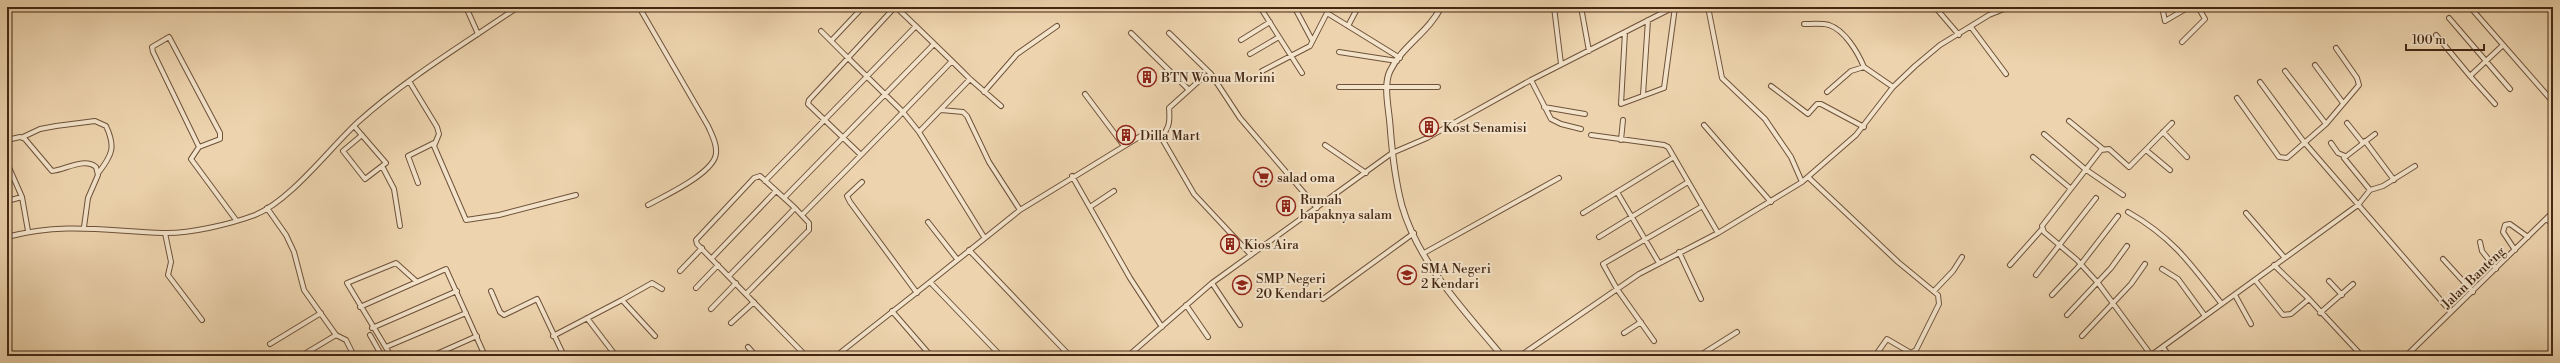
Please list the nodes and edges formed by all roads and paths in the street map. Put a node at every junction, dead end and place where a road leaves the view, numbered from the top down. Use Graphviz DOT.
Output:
graph roads {
  1 [pos="466,7"];
  2 [pos="518,7"];
  3 [pos="639,7"];
  4 [pos="863,7"];
  5 [pos="896,7"];
  6 [pos="1260,7"];
  7 [pos="1330,7"];
  8 [pos="1358,7"];
  9 [pos="1440,7"];
  10 [pos="1554,7"];
  11 [pos="1581,7"];
  12 [pos="1674,7"];
  13 [pos="1708,7"];
  14 [pos="1935,7"];
  15 [pos="2007,7"];
  16 [pos="2162,7"];
  17 [pos="2189,7"];
  18 [pos="2198,7"];
  19 [pos="2470,7"];
  20 [pos="1296,10"];
  21 [pos="1327,13"];
  22 [pos="2448,18"];
  23 [pos="1648,20"];
  24 [pos="1270,22"];
  25 [pos="1804,24"];
  26 [pos="916,26"];
  27 [pos="1057,26"];
  28 [pos="1348,26"];
  29 [pos="1971,27"];
  30 [pos="821,31"];
  31 [pos="1169,32"];
  32 [pos="1625,32"];
  33 [pos="1131,33"];
  34 [pos="478,34"];
  35 [pos="1959,35"];
  36 [pos="2436,35"];
  37 [pos="1279,37"];
  38 [pos="1241,40"];
  39 [pos="1312,40"];
  40 [pos="831,41"];
  41 [pos="2182,42"];
  42 [pos="934,44"];
  43 [pos="2502,46"];
  44 [pos="2336,48"];
  45 [pos="1589,51"];
  46 [pos="1339,52"];
  47 [pos="1250,54"];
  48 [pos="1291,55"];
  49 [pos="848,58"];
  50 [pos="1399,59"];
  51 [pos="952,61"];
  52 [pos="2486,61"];
  53 [pos="1561,64"];
  54 [pos="2315,65"];
  55 [pos="1864,67"];
  56 [pos="1262,71"];
  57 [pos="2286,71"];
  58 [pos="1302,73"];
  59 [pos="1211,74"];
  60 [pos="2006,74"];
  61 [pos="866,76"];
  62 [pos="2470,76"];
  63 [pos="970,79"];
  64 [pos="1531,80"];
  65 [pos="409,81"];
  66 [pos="2260,82"];
  67 [pos="1339,86"];
  68 [pos="1388,86"];
  69 [pos="1771,86"];
  70 [pos="1438,87"];
  71 [pos="1894,87"];
  72 [pos="2510,89"];
  73 [pos="1189,90"];
  74 [pos="984,92"];
  75 [pos="1827,92"];
  76 [pos="884,94"];
  77 [pos="1085,94"];
  78 [pos="1643,95"];
  79 [pos="2237,98"];
  80 [pos="2553,102"];
  81 [pos="2342,103"];
  82 [pos="2494,104"];
  83 [pos="1000,106"];
  84 [pos="1544,107"];
  85 [pos="942,110"];
  86 [pos="903,112"];
  87 [pos="1585,114"];
  88 [pos="824,119"];
  89 [pos="1623,120"];
  90 [pos="2069,121"];
  91 [pos="2172,123"];
  92 [pos="2347,123"];
  93 [pos="2326,124"];
  94 [pos="1704,125"];
  95 [pos="354,126"];
  96 [pos="1864,127"];
  97 [pos="1581,129"];
  98 [pos="918,132"];
  99 [pos="2163,132"];
  100 [pos="2044,134"];
  101 [pos="2375,134"];
  102 [pos="362,135"];
  103 [pos="1592,135"];
  104 [pos="843,136"];
  105 [pos="1160,137"];
  106 [pos="22,138"];
  107 [pos="7,140"];
  108 [pos="1621,140"];
  109 [pos="2304,142"];
  110 [pos="2364,142"];
  111 [pos="434,143"];
  112 [pos="2330,143"];
  113 [pos="1325,145"];
  114 [pos="1124,146"];
  115 [pos="199,148"];
  116 [pos="2103,148"];
  117 [pos="2146,150"];
  118 [pos="1392,153"];
  119 [pos="861,155"];
  120 [pos="2345,156"];
  121 [pos="1674,157"];
  122 [pos="2033,157"];
  123 [pos="2187,157"];
  124 [pos="7,163"];
  125 [pos="382,166"];
  126 [pos="2415,166"];
  127 [pos="2086,169"];
  128 [pos="2170,170"];
  129 [pos="99,172"];
  130 [pos="1366,173"];
  131 [pos="1072,176"];
  132 [pos="1808,177"];
  133 [pos="1559,178"];
  134 [pos="2394,180"];
  135 [pos="765,181"];
  136 [pos="862,182"];
  137 [pos="1688,182"];
  138 [pos="1802,182"];
  139 [pos="418,183"];
  140 [pos="2070,188"];
  141 [pos="2370,190"];
  142 [pos="776,191"];
  143 [pos="1114,191"];
  144 [pos="1617,192"];
  145 [pos="576,195"];
  146 [pos="2123,195"];
  147 [pos="22,197"];
  148 [pos="784,198"];
  149 [pos="2096,198"];
  150 [pos="7,201"];
  151 [pos="1771,202"];
  152 [pos="648,205"];
  153 [pos="2358,206"];
  154 [pos="1090,207"];
  155 [pos="1701,207"];
  156 [pos="267,208"];
  157 [pos="795,208"];
  158 [pos="1317,208"];
  159 [pos="1020,210"];
  160 [pos="2128,212"];
  161 [pos="2553,212"];
  162 [pos="1583,213"];
  163 [pos="2246,213"];
  164 [pos="802,215"];
  165 [pos="1631,216"];
  166 [pos="2118,216"];
  167 [pos="2546,219"];
  168 [pos="236,220"];
  169 [pos="928,222"];
  170 [pos="2553,224"];
  171 [pos="400,226"];
  172 [pos="84,227"];
  173 [pos="2042,229"];
  174 [pos="28,232"];
  175 [pos="164,233"];
  176 [pos="1414,233"];
  177 [pos="1718,233"];
  178 [pos="7,237"];
  179 [pos="984,237"];
  180 [pos="1599,237"];
  181 [pos="2528,237"];
  182 [pos="1645,239"];
  183 [pos="2480,242"];
  184 [pos="2060,245"];
  185 [pos="2127,246"];
  186 [pos="702,248"];
  187 [pos="969,250"];
  188 [pos="2514,250"];
  189 [pos="1679,252"];
  190 [pos="1424,253"];
  191 [pos="1251,255"];
  192 [pos="1962,257"];
  193 [pos="2284,257"];
  194 [pos="712,258"];
  195 [pos="957,259"];
  196 [pos="2443,259"];
  197 [pos="1659,263"];
  198 [pos="2081,264"];
  199 [pos="2145,264"];
  200 [pos="718,265"];
  201 [pos="2010,265"];
  202 [pos="2274,265"];
  203 [pos="2162,269"];
  204 [pos="2496,269"];
  205 [pos="680,271"];
  206 [pos="2036,275"];
  207 [pos="729,276"];
  208 [pos="2255,280"];
  209 [pos="416,281"];
  210 [pos="2330,281"];
  211 [pos="930,282"];
  212 [pos="736,283"];
  213 [pos="1212,283"];
  214 [pos="2098,283"];
  215 [pos="2353,284"];
  216 [pos="696,288"];
  217 [pos="662,289"];
  218 [pos="1617,289"];
  219 [pos="457,291"];
  220 [pos="491,291"];
  221 [pos="1934,291"];
  222 [pos="917,292"];
  223 [pos="2473,292"];
  224 [pos="746,294"];
  225 [pos="2052,295"];
  226 [pos="2236,295"];
  227 [pos="2342,295"];
  228 [pos="1323,299"];
  229 [pos="1702,299"];
  230 [pos="622,300"];
  231 [pos="2309,300"];
  232 [pos="754,302"];
  233 [pos="2221,303"];
  234 [pos="2114,304"];
  235 [pos="1186,305"];
  236 [pos="360,307"];
  237 [pos="711,309"];
  238 [pos="892,311"];
  239 [pos="2451,312"];
  240 [pos="321,313"];
  241 [pos="466,313"];
  242 [pos="2320,313"];
  243 [pos="2067,315"];
  244 [pos="2206,316"];
  245 [pos="587,318"];
  246 [pos="202,320"];
  247 [pos="1641,322"];
  248 [pos="731,323"];
  249 [pos="2250,324"];
  250 [pos="1240,325"];
  251 [pos="1162,327"];
  252 [pos="372,328"];
  253 [pos="1624,332"];
  254 [pos="1737,332"];
  255 [pos="336,335"];
  256 [pos="370,335"];
  257 [pos="477,336"];
  258 [pos="553,336"];
  259 [pos="655,336"];
  260 [pos="2082,336"];
  261 [pos="1208,337"];
  262 [pos="1654,341"];
  263 [pos="270,344"];
  264 [pos="2163,346"];
  265 [pos="386,347"];
  266 [pos="748,347"];
  267 [pos="2151,355"];
  268 [pos="301,356"];
  269 [pos="354,356"];
  270 [pos="382,356"];
  271 [pos="391,356"];
  272 [pos="432,356"];
  273 [pos="485,356"];
  274 [pos="564,356"];
  275 [pos="616,356"];
  276 [pos="756,356"];
  277 [pos="806,356"];
  278 [pos="836,356"];
  279 [pos="931,356"];
  280 [pos="1002,356"];
  281 [pos="1070,356"];
  282 [pos="1128,356"];
  283 [pos="1502,356"];
  284 [pos="1520,356"];
  285 [pos="1699,356"];
  286 [pos="1876,356"];
  287 [pos="2169,356"];
  288 [pos="2362,356"];
  289 [pos="2406,356"];
  1 -- 34 [label="street"];
  2 -- 34 [label="street"];
  3 -- 152 [label="street"];
  4 -- 40 [label="street"];
  5 -- 26 [label="street"];
  5 -- 49 [label="street"];
  6 -- 24 [label="street"];
  7 -- 21 [label="street"];
  8 -- 28 [label="street"];
  9 -- 50 [label="street"];
  10 -- 53 [label="street"];
  11 -- 45 [label="street"];
  12 -- 23 [label="street"];
  12 -- 78 [label="street"];
  13 -- 138 [label="street"];
  14 -- 35 [label="street"];
  15 -- 29 [label="street"];
  16 -- 17 [label="street"];
  18 -- 41 [label="street"];
  19 -- 43 [label="street"];
  20 -- 39 [label="street"];
  21 -- 28 [label="street"];
  21 -- 39 [label="street"];
  22 -- 52 [label="street"];
  23 -- 32 [label="street"];
  23 -- 78 [label="street"];
  24 -- 37 [label="street"];
  24 -- 38 [label="street"];
  25 -- 55 [label="street"];
  26 -- 42 [label="street"];
  26 -- 61 [label="street"];
  27 -- 74 [label="street"];
  28 -- 50 [label="street"];
  29 -- 35 [label="street"];
  29 -- 60 [label="street"];
  30 -- 40 [label="street"];
  31 -- 59 [label="street"];
  32 -- 45 [label="street"];
  32 -- 78 [label="street"];
  33 -- 73 [label="street"];
  34 -- 65 [label="street"];
  35 -- 71 [label="street"];
  36 -- 62 [label="street"];
  37 -- 47 [label="street"];
  37 -- 48 [label="street"];
  39 -- 48 [label="street"];
  40 -- 49 [label="street"];
  42 -- 51 [label="street"];
  42 -- 76 [label="street"];
  43 -- 52 [label="street"];
  43 -- 80 [label="street"];
  44 -- 81 [label="street"];
  45 -- 53 [label="street"];
  46 -- 50 [label="street"];
  48 -- 56 [label="street"];
  48 -- 58 [label="street"];
  49 -- 61 [label="street"];
  49 -- 88 [label="street"];
  50 -- 68 [label="street"];
  51 -- 63 [label="street"];
  51 -- 86 [label="street"];
  52 -- 62 [label="street"];
  52 -- 72 [label="street"];
  53 -- 64 [label="street"];
  54 -- 81 [label="street"];
  55 -- 71 [label="street"];
  55 -- 75 [label="street"];
  57 -- 93 [label="street"];
  59 -- 73 [label="street"];
  59 -- 158 [label="street"];
  61 -- 76 [label="street"];
  61 -- 88 [label="street"];
  62 -- 82 [label="street"];
  63 -- 74 [label="street"];
  63 -- 85 [label="street"];
  64 -- 84 [label="street"];
  64 -- 118 [label="street"];
  65 -- 95 [label="street"];
  65 -- 111 [label="street"];
  66 -- 109 [label="street"];
  67 -- 68 [label="street"];
  68 -- 70 [label="street"];
  68 -- 118 [label="street"];
  69 -- 96 [label="street"];
  71 -- 96 [label="street"];
  73 -- 105 [label="street"];
  74 -- 83 [label="street"];
  76 -- 86 [label="street"];
  76 -- 104 [label="street"];
  77 -- 114 [label="street"];
  79 -- 109 [label="street"];
  81 -- 93 [label="street"];
  84 -- 87 [label="street"];
  84 -- 97 [label="street"];
  85 -- 98 [label="street"];
  85 -- 159 [label="street"];
  86 -- 98 [label="street"];
  86 -- 119 [label="street"];
  88 -- 104 [label="street"];
  88 -- 135 [label="street"];
  89 -- 108 [label="street"];
  90 -- 116 [label="street"];
  91 -- 99 [label="street"];
  92 -- 110 [label="street"];
  93 -- 109 [label="street"];
  94 -- 151 [label="street"];
  95 -- 102 [label="street"];
  95 -- 156 [label="street"];
  96 -- 132 [label="street"];
  98 -- 179 [label="street"];
  99 -- 117 [label="street"];
  99 -- 123 [label="street"];
  100 -- 127 [label="street"];
  101 -- 110 [label="street"];
  102 -- 125 [label="street"];
  102 -- 125 [label="street"];
  103 -- 108 [label="street"];
  104 -- 119 [label="street"];
  104 -- 148 [label="street"];
  105 -- 114 [label="street"];
  105 -- 191 [label="street"];
  106 -- 107 [label="street"];
  106 -- 129 [label="street"];
  106 -- 129 [label="street"];
  108 -- 121 [label="street"];
  109 -- 153 [label="street"];
  110 -- 120 [label="street"];
  110 -- 134 [label="street"];
  111 -- 139 [label="street"];
  111 -- 145 [label="street"];
  112 -- 120 [label="street"];
  113 -- 130 [label="street"];
  114 -- 131 [label="street"];
  115 -- 115 [label="street"];
  115 -- 168 [label="street"];
  116 -- 117 [label="street"];
  116 -- 127 [label="street"];
  117 -- 128 [label="street"];
  118 -- 130 [label="street"];
  118 -- 176 [label="street"];
  119 -- 164 [label="street"];
  120 -- 141 [label="street"];
  121 -- 137 [label="street"];
  121 -- 144 [label="street"];
  122 -- 140 [label="street"];
  124 -- 147 [label="street"];
  125 -- 171 [label="street"];
  126 -- 134 [label="street"];
  127 -- 140 [label="street"];
  127 -- 146 [label="street"];
  129 -- 172 [label="street"];
  130 -- 158 [label="street"];
  131 -- 154 [label="street"];
  131 -- 159 [label="street"];
  132 -- 138 [label="street"];
  132 -- 221 [label="street"];
  133 -- 190 [label="street"];
  134 -- 141 [label="street"];
  135 -- 142 [label="street"];
  135 -- 186 [label="street"];
  136 -- 222 [label="street"];
  137 -- 155 [label="street"];
  137 -- 165 [label="street"];
  138 -- 151 [label="street"];
  140 -- 173 [label="street"];
  141 -- 153 [label="street"];
  142 -- 148 [label="street"];
  142 -- 194 [label="street"];
  143 -- 154 [label="street"];
  144 -- 162 [label="street"];
  144 -- 165 [label="street"];
  147 -- 150 [label="street"];
  147 -- 174 [label="street"];
  148 -- 157 [label="street"];
  149 -- 184 [label="street"];
  151 -- 177 [label="street"];
  153 -- 193 [label="street"];
  153 -- 239 [label="street"];
  154 -- 251 [label="street"];
  155 -- 177 [label="street"];
  155 -- 182 [label="street"];
  156 -- 168 [label="street"];
  156 -- 240 [label="street"];
  157 -- 164 [label="street"];
  157 -- 207 [label="street"];
  158 -- 191 [label="street"];
  159 -- 179 [label="street"];
  160 -- 233 [label="street"];
  161 -- 167 [label="street, Jalan Banteng"];
  163 -- 193 [label="street"];
  164 -- 224 [label="street"];
  165 -- 180 [label="street"];
  165 -- 182 [label="street"];
  166 -- 198 [label="street"];
  167 -- 170 [label="street"];
  167 -- 181 [label="street, Jalan Banteng"];
  168 -- 175 [label="street"];
  169 -- 195 [label="street"];
  172 -- 174 [label="street"];
  172 -- 175 [label="street"];
  173 -- 184 [label="street"];
  173 -- 201 [label="street"];
  174 -- 178 [label="street"];
  175 -- 246 [label="street"];
  176 -- 190 [label="street"];
  176 -- 228 [label="street"];
  177 -- 189 [label="street"];
  179 -- 187 [label="street"];
  181 -- 188 [label="street, Jalan Banteng"];
  181 -- 188 [label="street"];
  182 -- 197 [label="street"];
  182 -- 218 [label="street"];
  183 -- 204 [label="street"];
  184 -- 198 [label="street"];
  184 -- 206 [label="street"];
  185 -- 214 [label="street"];
  186 -- 194 [label="street"];
  186 -- 205 [label="street"];
  187 -- 195 [label="street"];
  187 -- 281 [label="street"];
  188 -- 204 [label="street, Jalan Banteng"];
  189 -- 197 [label="street"];
  189 -- 229 [label="street"];
  190 -- 283 [label="street"];
  191 -- 213 [label="street"];
  192 -- 221 [label="street"];
  193 -- 202 [label="street"];
  194 -- 200 [label="street"];
  195 -- 211 [label="street"];
  196 -- 223 [label="street"];
  197 -- 218 [label="street"];
  198 -- 214 [label="street"];
  198 -- 225 [label="street"];
  199 -- 234 [label="street"];
  200 -- 207 [label="street"];
  200 -- 216 [label="street"];
  202 -- 208 [label="street"];
  202 -- 231 [label="street"];
  203 -- 244 [label="street"];
  204 -- 223 [label="street, Jalan Banteng"];
  207 -- 212 [label="street"];
  208 -- 226 [label="street"];
  208 -- 231 [label="street"];
  209 -- 219 [label="street"];
  209 -- 236 [label="street"];
  209 -- 236 [label="street"];
  210 -- 227 [label="street"];
  211 -- 222 [label="street"];
  211 -- 280 [label="street"];
  212 -- 224 [label="street"];
  212 -- 237 [label="street"];
  213 -- 235 [label="street"];
  213 -- 250 [label="street"];
  214 -- 234 [label="street"];
  214 -- 243 [label="street"];
  215 -- 227 [label="street"];
  217 -- 230 [label="street"];
  218 -- 247 [label="street"];
  218 -- 284 [label="street"];
  219 -- 241 [label="street"];
  219 -- 252 [label="street"];
  220 -- 258 [label="street"];
  221 -- 286 [label="street"];
  222 -- 238 [label="street"];
  223 -- 239 [label="street, Jalan Banteng"];
  224 -- 232 [label="street"];
  226 -- 233 [label="street"];
  226 -- 249 [label="street"];
  227 -- 242 [label="street"];
  230 -- 245 [label="street"];
  230 -- 259 [label="street"];
  231 -- 242 [label="street"];
  232 -- 248 [label="street"];
  232 -- 277 [label="street"];
  233 -- 244 [label="street"];
  234 -- 260 [label="street"];
  234 -- 267 [label="street"];
  235 -- 251 [label="street"];
  235 -- 261 [label="street"];
  236 -- 252 [label="street"];
  238 -- 278 [label="street"];
  238 -- 279 [label="street"];
  239 -- 289 [label="street, Jalan Banteng"];
  240 -- 255 [label="street"];
  240 -- 263 [label="street"];
  241 -- 257 [label="street"];
  241 -- 265 [label="street"];
  242 -- 288 [label="street"];
  244 -- 264 [label="street"];
  245 -- 258 [label="street"];
  245 -- 275 [label="street"];
  247 -- 253 [label="street"];
  247 -- 262 [label="street"];
  251 -- 282 [label="street"];
  252 -- 265 [label="street"];
  254 -- 285 [label="street"];
  255 -- 268 [label="street"];
  255 -- 269 [label="street"];
  256 -- 270 [label="street"];
  257 -- 272 [label="street"];
  257 -- 273 [label="street"];
  258 -- 274 [label="street"];
  264 -- 267 [label="street"];
  264 -- 287 [label="street"];
  265 -- 271 [label="street"];
  266 -- 276 [label="street"];
}
